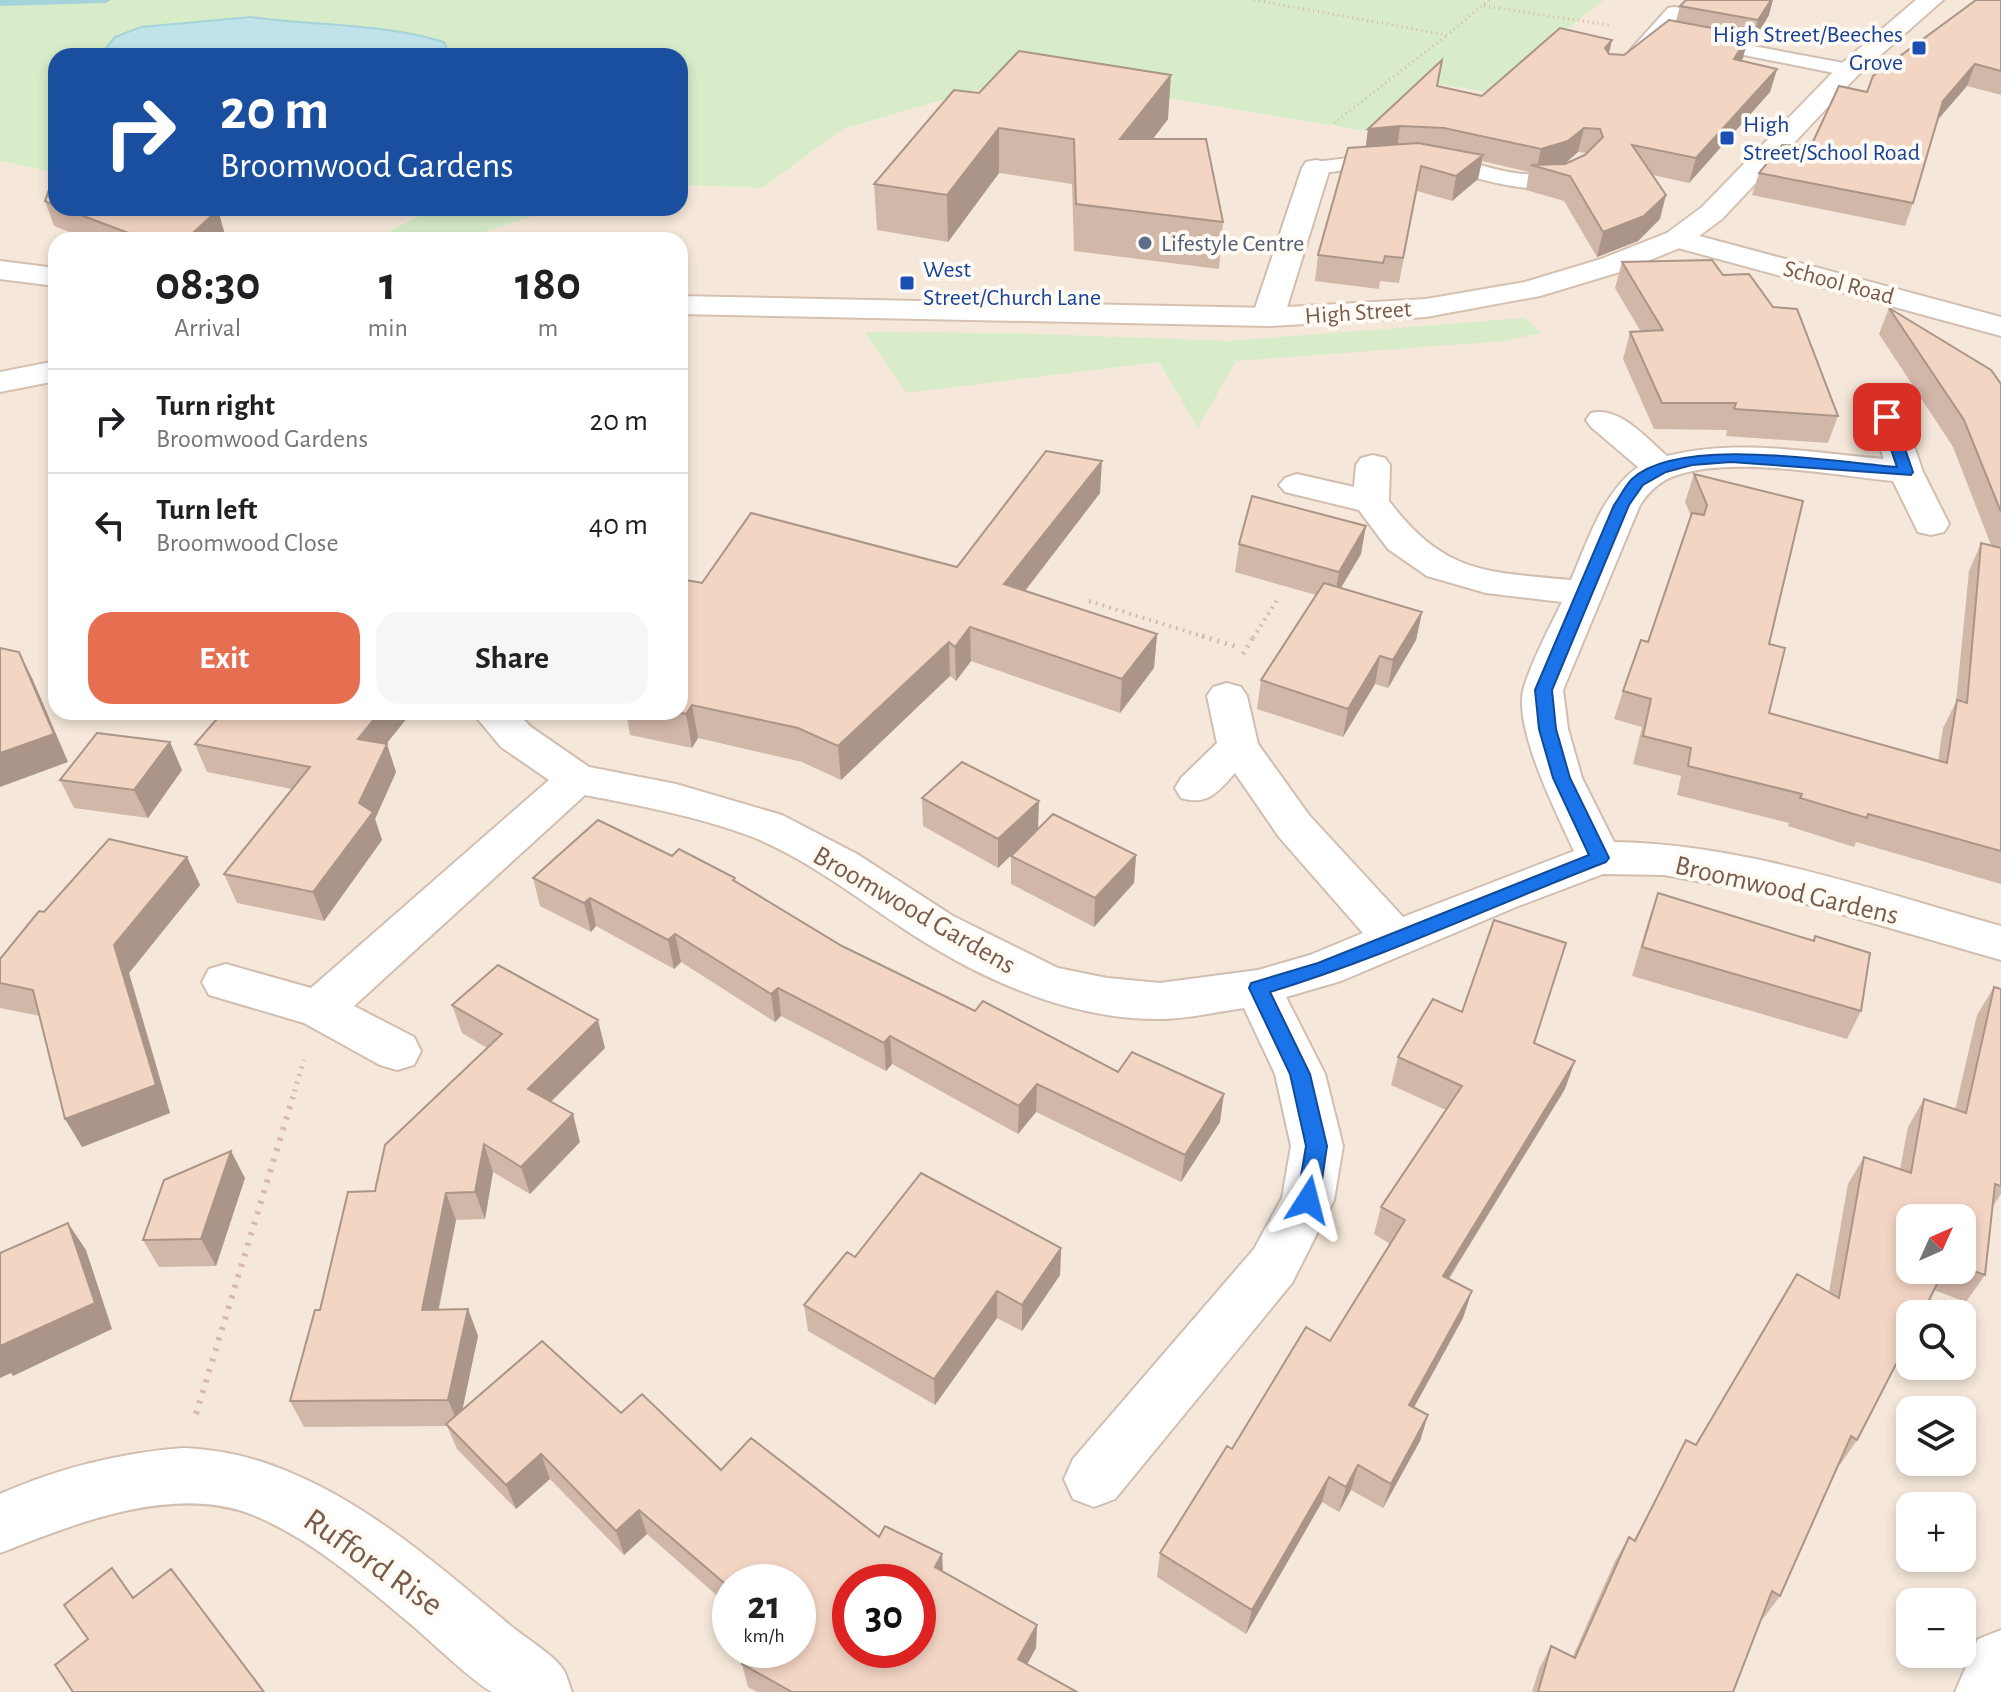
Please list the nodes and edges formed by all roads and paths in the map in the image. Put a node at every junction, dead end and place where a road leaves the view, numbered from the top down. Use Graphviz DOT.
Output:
graph roads {
  1 [pos="1254,0"];
  2 [pos="1489,0"];
  3 [pos="1931,0"];
  4 [pos="1483,6"];
  5 [pos="1674,12"];
  6 [pos="1447,35"];
  7 [pos="1673,36"];
  8 [pos="1623,63"];
  9 [pos="1849,70"];
  10 [pos="1585,159"];
  11 [pos="1316,168"];
  12 [pos="1677,239"];
  13 [pos="0,270"];
  14 [pos="48,276"];
  15 [pos="688,305"];
  16 [pos="1268,317"];
  17 [pos="2001,327"];
  18 [pos="48,373"];
  19 [pos="0,382"];
  20 [pos="1887,417"];
  21 [pos="1603,420"];
  22 [pos="1373,465"];
  23 [pos="1661,469"];
  24 [pos="1906,472"];
  25 [pos="1297,485"];
  26 [pos="1371,502"];
  27 [pos="1931,524"];
  28 [pos="1583,592"];
  29 [pos="1279,597"];
  30 [pos="1089,601"];
  31 [pos="1246,650"];
  32 [pos="1227,696"];
  33 [pos="500,720"];
  34 [pos="1238,746"];
  35 [pos="577,779"];
  36 [pos="1196,788"];
  37 [pos="1600,858"];
  38 [pos="1396,939"];
  39 [pos="2001,943"];
  40 [pos="226,982"];
  41 [pos="1258,988"];
  42 [pos="319,1009"];
  43 [pos="397,1051"];
  44 [pos="177,1476"];
  45 [pos="1094,1479"];
  46 [pos="0,1524"];
  47 [pos="2001,1662"];
  48 [pos="540,1692"];
  49 [pos="1987,1692"];
  1 -- 6 [label="path"];
  2 -- 4 [label="path"];
  3 -- 9 [label="street, High Street"];
  4 -- 6 [label="path"];
  4 -- 7 [label="path"];
  5 -- 7 [label="lane"];
  6 -- 11 [label="path"];
  7 -- 8 [label="lane"];
  7 -- 9 [label="lane"];
  9 -- 12 [label="street, High Street"];
  10 -- 11 [label="lane"];
  11 -- 16 [label="street"];
  12 -- 16 [label="street, High Street"];
  12 -- 17 [label="street, School Road"];
  13 -- 14 [label="street"];
  15 -- 16 [label="street, High Street"];
  18 -- 19 [label="street"];
  20 -- 24 [label="street"];
  21 -- 23 [label="street"];
  22 -- 26 [label="street"];
  23 -- 24 [label="street"];
  23 -- 28 [label="street"];
  24 -- 27 [label="street"];
  25 -- 26 [label="street"];
  26 -- 28 [label="street"];
  28 -- 37 [label="street"];
  29 -- 31 [label="path"];
  30 -- 31 [label="path"];
  31 -- 32 [label="path"];
  32 -- 34 [label="street"];
  33 -- 35 [label="street, Broomwood Gardens"];
  34 -- 36 [label="street"];
  34 -- 38 [label="street"];
  35 -- 41 [label="street, Broomwood Gardens"];
  35 -- 42 [label="street"];
  37 -- 38 [label="street, Broomwood Gardens"];
  37 -- 39 [label="street, Broomwood Gardens"];
  38 -- 41 [label="street, Broomwood Gardens"];
  40 -- 42 [label="street"];
  41 -- 45 [label="street"];
  42 -- 43 [label="street"];
  42 -- 44 [label="path"];
  44 -- 46 [label="street, Rufford Rise"];
  44 -- 48 [label="street, Rufford Rise"];
  47 -- 49 [label="street"];
}
